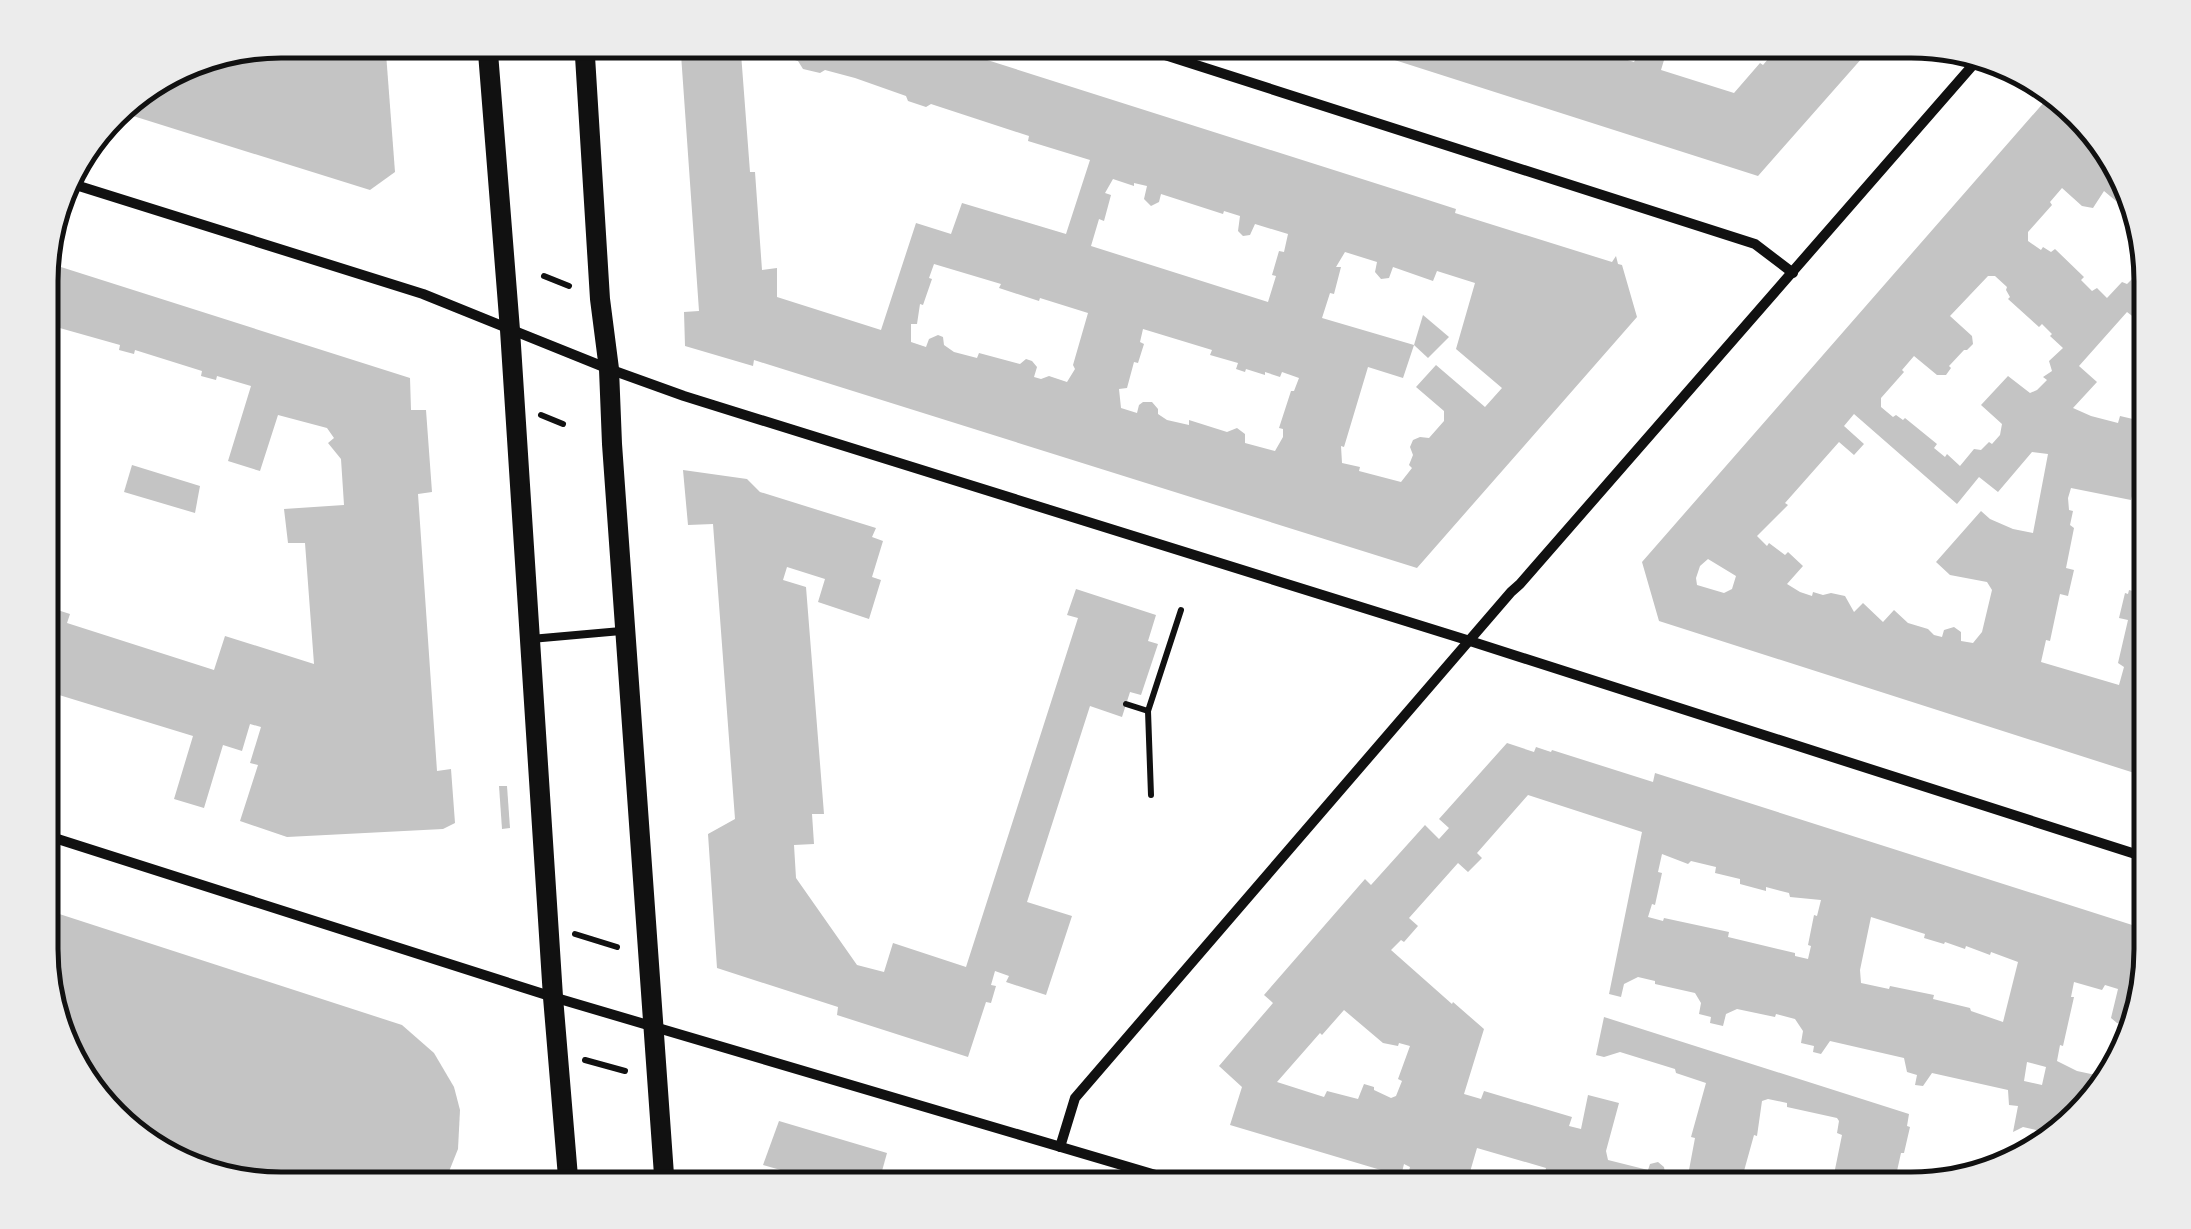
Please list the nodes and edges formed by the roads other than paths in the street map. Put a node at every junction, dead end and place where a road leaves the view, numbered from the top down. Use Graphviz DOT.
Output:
graph roads {
  1 [pos="488,58"];
  2 [pos="585,58"];
  3 [pos="1174,58"];
  4 [pos="1971,66"];
  5 [pos="79,185"];
  6 [pos="1794,273"];
  7 [pos="510,330"];
  8 [pos="609,369"];
  9 [pos="626,631"];
  10 [pos="531,639"];
  11 [pos="1470,641"];
  12 [pos="58,839"];
  13 [pos="2133,854"];
  14 [pos="553,997"];
  15 [pos="653,1027"];
  16 [pos="1060,1148"];
  17 [pos="1142,1171"];
  18 [pos="568,1172"];
  19 [pos="662,1172"];
  1 -- 7 [label="main road"];
  2 -- 8 [label="main road"];
  3 -- 6 [label="street"];
  4 -- 6 [label="street"];
  5 -- 7 [label="street"];
  6 -- 11 [label="street"];
  7 -- 8 [label="street"];
  7 -- 10 [label="main road"];
  8 -- 9 [label="main road"];
  8 -- 11 [label="street"];
  9 -- 10 [label="lane"];
  9 -- 15 [label="main road"];
  10 -- 14 [label="main road"];
  11 -- 13 [label="street"];
  11 -- 16 [label="street"];
  12 -- 14 [label="street"];
  14 -- 15 [label="street"];
  14 -- 18 [label="main road"];
  15 -- 16 [label="street"];
  15 -- 19 [label="main road"];
  16 -- 17 [label="street"];
}
